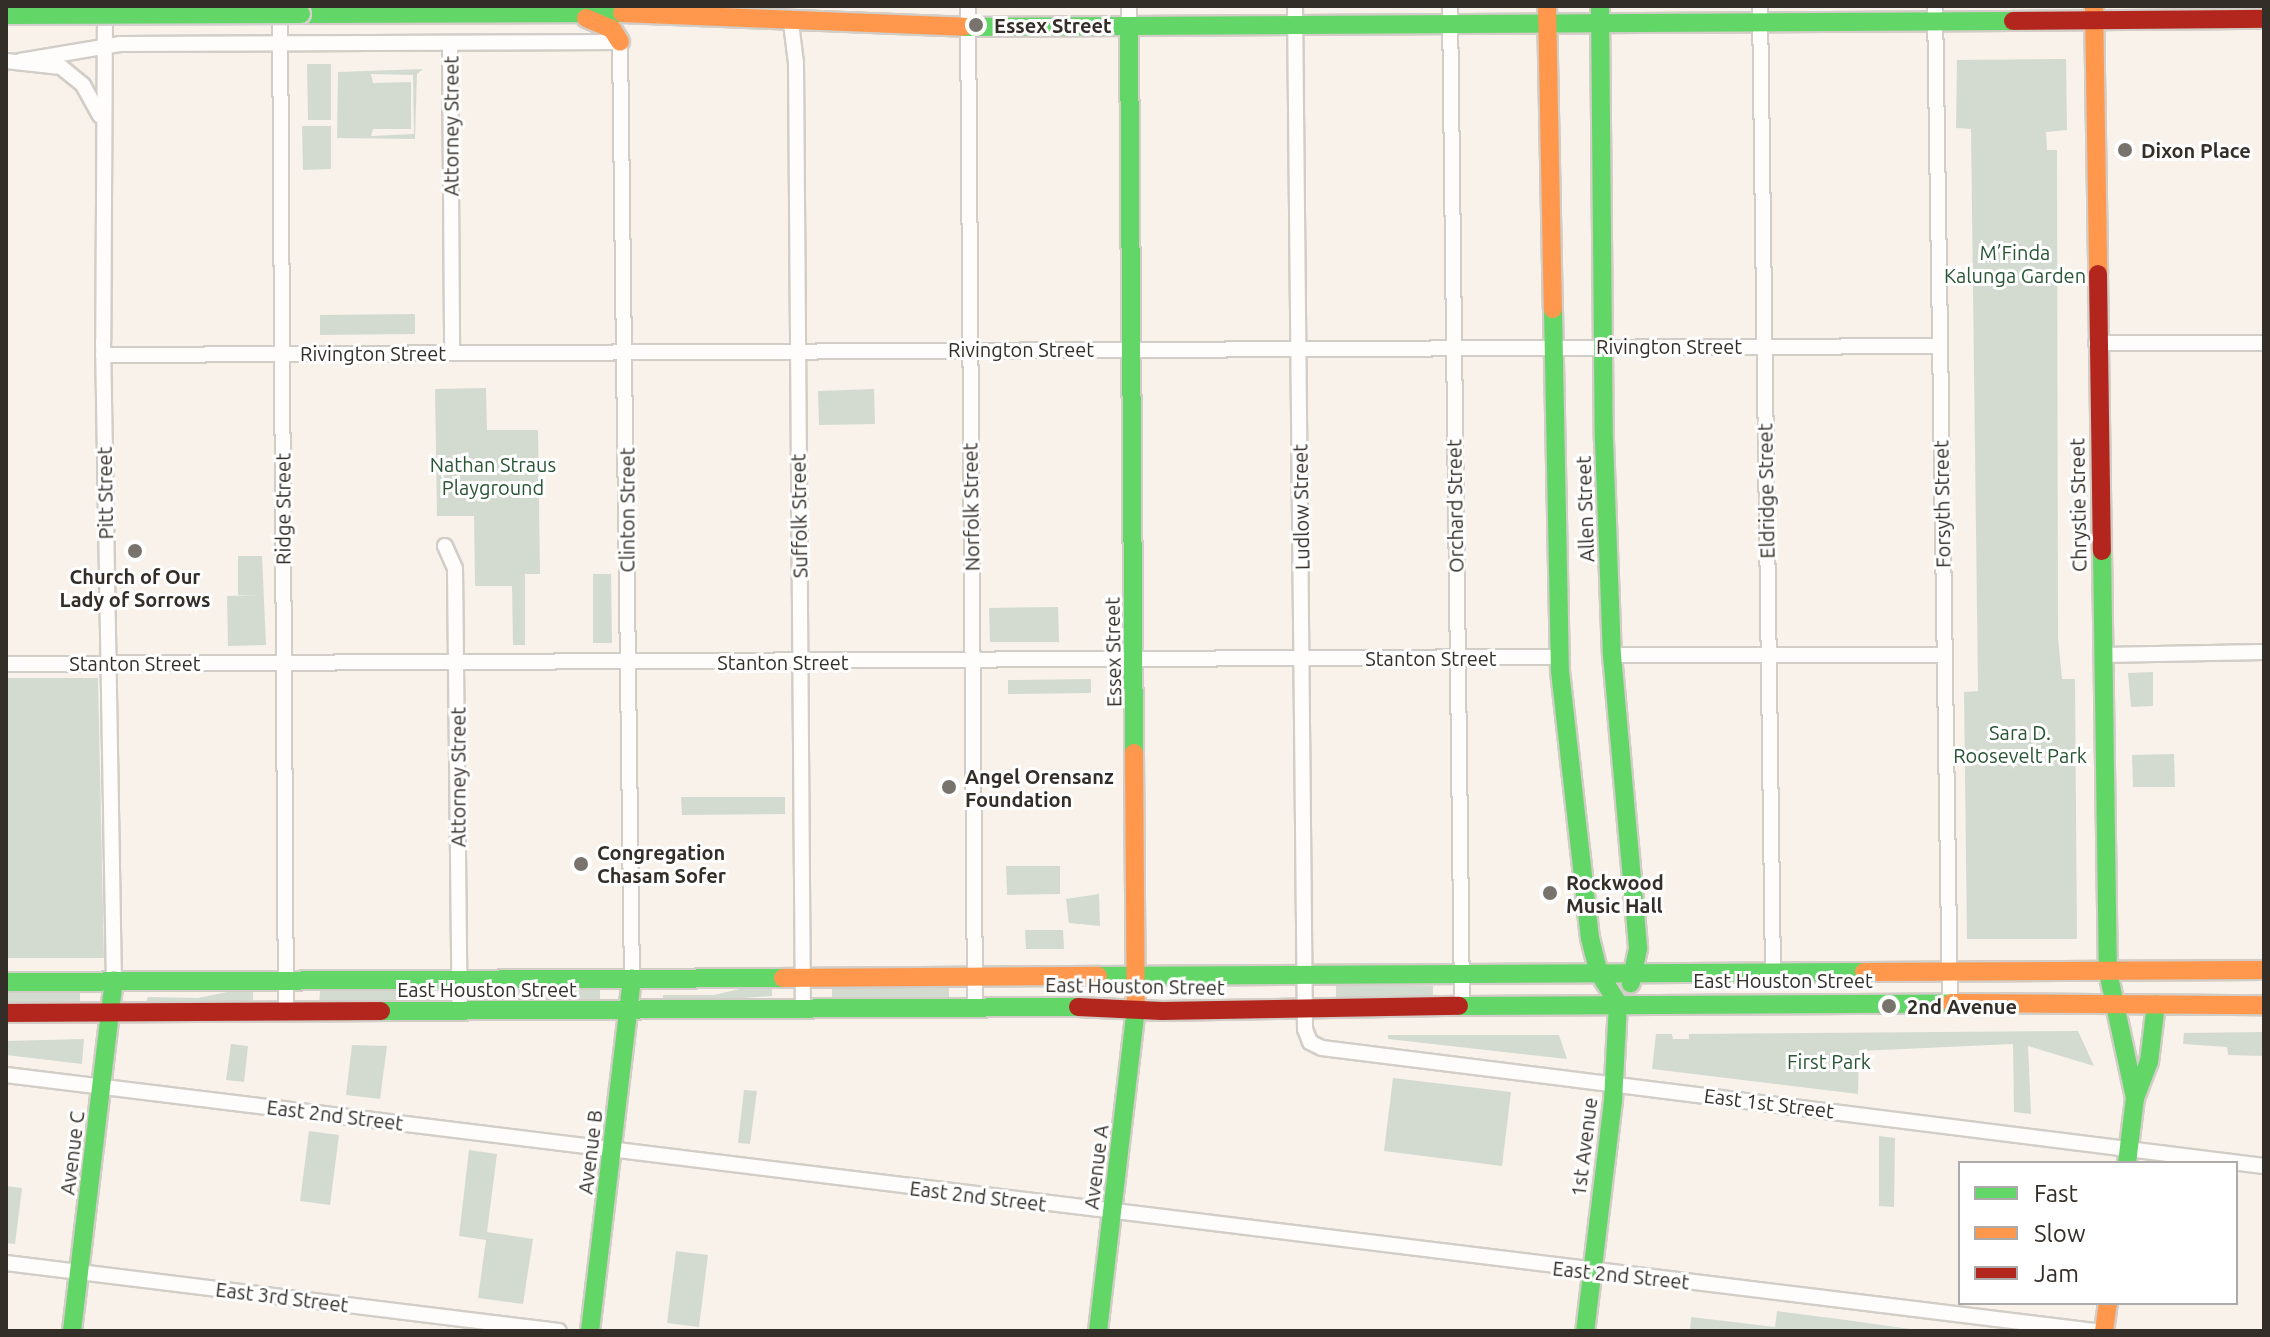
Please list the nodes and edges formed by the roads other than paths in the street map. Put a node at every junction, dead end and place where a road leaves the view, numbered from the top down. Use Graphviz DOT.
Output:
graph roads {
  1 [pos="105,6"];
  2 [pos="280,6"];
  3 [pos="968,6"];
  4 [pos="1129,6"];
  5 [pos="2094,13"];
  6 [pos="576,14"];
  7 [pos="1548,14"];
  8 [pos="1600,14"];
  9 [pos="1760,14"];
  10 [pos="1936,14"];
  11 [pos="6,15"];
  12 [pos="1295,15"];
  13 [pos="1450,15"];
  14 [pos="2264,19"];
  15 [pos="791,23"];
  16 [pos="1129,26"];
  17 [pos="967,27"];
  18 [pos="620,42"];
  19 [pos="450,44"];
  20 [pos="105,45"];
  21 [pos="281,45"];
  22 [pos="13,61"];
  23 [pos="100,117"];
  24 [pos="2096,343"];
  25 [pos="2264,343"];
  26 [pos="1604,346"];
  27 [pos="1765,346"];
  28 [pos="1940,346"];
  29 [pos="1453,347"];
  30 [pos="1556,347"];
  31 [pos="1299,348"];
  32 [pos="970,349"];
  33 [pos="1132,349"];
  34 [pos="798,350"];
  35 [pos="626,351"];
  36 [pos="452,352"];
  37 [pos="282,353"];
  38 [pos="103,355"];
  39 [pos="445,546"];
  40 [pos="2264,652"];
  41 [pos="1612,655"];
  42 [pos="1943,655"];
  43 [pos="2103,655"];
  44 [pos="1769,656"];
  45 [pos="1560,657"];
  46 [pos="1456,658"];
  47 [pos="1302,659"];
  48 [pos="973,660"];
  49 [pos="1135,660"];
  50 [pos="801,661"];
  51 [pos="284,662"];
  52 [pos="627,662"];
  53 [pos="108,663"];
  54 [pos="458,663"];
  55 [pos="6,664"];
  56 [pos="2264,970"];
  57 [pos="2108,972"];
  58 [pos="1599,973"];
  59 [pos="1637,974"];
  60 [pos="1950,974"];
  61 [pos="1306,975"];
  62 [pos="1461,975"];
  63 [pos="1773,975"];
  64 [pos="975,976"];
  65 [pos="1137,976"];
  66 [pos="632,978"];
  67 [pos="803,978"];
  68 [pos="459,980"];
  69 [pos="114,981"];
  70 [pos="286,981"];
  71 [pos="6,982"];
  72 [pos="1618,1003"];
  73 [pos="1950,1003"];
  74 [pos="2113,1004"];
  75 [pos="2156,1004"];
  76 [pos="1462,1005"];
  77 [pos="2264,1005"];
  78 [pos="975,1007"];
  79 [pos="803,1009"];
  80 [pos="1136,1009"];
  81 [pos="1305,1009"];
  82 [pos="630,1010"];
  83 [pos="286,1011"];
  84 [pos="460,1011"];
  85 [pos="112,1012"];
  86 [pos="6,1013"];
  87 [pos="6,1075"];
  88 [pos="1614,1084"];
  89 [pos="103,1086"];
  90 [pos="2135,1098"];
  91 [pos="613,1149"];
  92 [pos="2128,1156"];
  93 [pos="2196,1161"];
  94 [pos="2238,1164"];
  95 [pos="2264,1166"];
  96 [pos="1112,1214"];
  97 [pos="6,1263"];
  98 [pos="80,1272"];
  99 [pos="1592,1272"];
  100 [pos="2108,1305"];
  101 [pos="72,1331"];
  102 [pos="559,1331"];
  103 [pos="590,1331"];
  104 [pos="1098,1331"];
  105 [pos="1585,1331"];
  106 [pos="2094,1331"];
  107 [pos="2104,1331"];
  1 -- 20 [label="street, Pitt Street"];
  2 -- 21 [label="street, Ridge Street"];
  3 -- 17 [label="street, Norfolk Street"];
  4 -- 16 [label="street, Essex Street"];
  5 -- 10 [label="main road"];
  5 -- 14 [label="main road"];
  5 -- 24 [label="main road, Chrystie Street"];
  6 -- 11 [label="main road, bridge"];
  6 -- 15 [label="main road"];
  6 -- 18 [label="main road"];
  7 -- 8 [label="main road"];
  7 -- 13 [label="main road"];
  7 -- 30 [label="main road, Allen Street"];
  8 -- 9 [label="main road"];
  8 -- 26 [label="main road, Allen Street"];
  9 -- 10 [label="main road"];
  9 -- 27 [label="street, Eldridge Street"];
  10 -- 28 [label="street, Forsyth Street"];
  12 -- 13 [label="main road"];
  12 -- 16 [label="main road"];
  12 -- 31 [label="street, Ludlow Street"];
  13 -- 29 [label="street, Orchard Street"];
  15 -- 17 [label="main road"];
  15 -- 34 [label="street, Suffolk Street"];
  16 -- 17 [label="main road"];
  16 -- 33 [label="main road, Essex Street"];
  17 -- 32 [label="street, Norfolk Street"];
  18 -- 19 [label="street"];
  18 -- 35 [label="street, Clinton Street"];
  19 -- 21 [label="street"];
  19 -- 36 [label="street, Attorney Street"];
  20 -- 21 [label="street"];
  20 -- 22 [label="street"];
  20 -- 23 [label="street, Pitt Street"];
  21 -- 37 [label="street, Ridge Street"];
  22 -- 23 [label="street"];
  23 -- 38 [label="street, Pitt Street"];
  24 -- 25 [label="street"];
  24 -- 43 [label="main road, Chrystie Street"];
  26 -- 27 [label="street, Rivington Street"];
  26 -- 30 [label="street, Rivington Street"];
  26 -- 41 [label="main road, Allen Street"];
  27 -- 28 [label="street, Rivington Street"];
  27 -- 44 [label="street, Eldridge Street"];
  28 -- 42 [label="street, Forsyth Street"];
  29 -- 30 [label="street, Rivington Street"];
  29 -- 31 [label="street, Rivington Street"];
  29 -- 46 [label="street, Orchard Street"];
  30 -- 45 [label="main road, Allen Street"];
  31 -- 33 [label="street, Rivington Street"];
  31 -- 47 [label="street, Ludlow Street"];
  32 -- 33 [label="street, Rivington Street"];
  32 -- 34 [label="street, Rivington Street"];
  32 -- 48 [label="street, Norfolk Street"];
  33 -- 49 [label="main road, Essex Street"];
  34 -- 35 [label="street, Rivington Street"];
  34 -- 50 [label="street, Suffolk Street"];
  35 -- 36 [label="street, Rivington Street"];
  35 -- 52 [label="street, Clinton Street"];
  36 -- 37 [label="street, Rivington Street"];
  37 -- 38 [label="street, Rivington Street"];
  37 -- 51 [label="street, Ridge Street"];
  38 -- 53 [label="street, Pitt Street"];
  39 -- 54 [label="street, Attorney Street"];
  40 -- 43 [label="street"];
  41 -- 44 [label="street"];
  41 -- 59 [label="main road, Allen Street"];
  42 -- 44 [label="street"];
  42 -- 60 [label="street, Forsyth Street"];
  43 -- 57 [label="main road, Chrystie Street"];
  44 -- 63 [label="street, Eldridge Street"];
  45 -- 46 [label="street, Stanton Street"];
  45 -- 58 [label="main road, Allen Street"];
  46 -- 47 [label="street, Stanton Street"];
  46 -- 62 [label="street, Orchard Street"];
  47 -- 49 [label="street, Stanton Street"];
  47 -- 61 [label="street, Ludlow Street"];
  48 -- 49 [label="street, Stanton Street"];
  48 -- 50 [label="street, Stanton Street"];
  48 -- 64 [label="street, Norfolk Street"];
  49 -- 65 [label="main road, Essex Street"];
  50 -- 52 [label="street, Stanton Street"];
  50 -- 67 [label="street, Suffolk Street"];
  51 -- 53 [label="street, Stanton Street"];
  51 -- 54 [label="street, Stanton Street"];
  51 -- 70 [label="street, Ridge Street"];
  52 -- 54 [label="street, Stanton Street"];
  52 -- 66 [label="street, Clinton Street"];
  53 -- 55 [label="street, Stanton Street"];
  53 -- 69 [label="street, Pitt Street"];
  54 -- 68 [label="street, Attorney Street"];
  56 -- 57 [label="main road, East Houston Street"];
  57 -- 60 [label="main road, East Houston Street"];
  57 -- 74 [label="main road, Chrystie Street"];
  58 -- 59 [label="main road, East Houston Street"];
  58 -- 62 [label="main road, East Houston Street"];
  58 -- 72 [label="main road"];
  59 -- 63 [label="main road, East Houston Street"];
  59 -- 72 [label="main road"];
  60 -- 63 [label="main road, East Houston Street"];
  60 -- 73 [label="street, Forsyth Street"];
  61 -- 62 [label="main road, East Houston Street"];
  61 -- 65 [label="main road, East Houston Street"];
  61 -- 81 [label="street, Ludlow Street"];
  62 -- 76 [label="street, Orchard Street"];
  64 -- 65 [label="main road, East Houston Street"];
  64 -- 67 [label="main road, East Houston Street"];
  64 -- 78 [label="street, Norfolk Street"];
  65 -- 80 [label="main road, Essex Street"];
  66 -- 67 [label="main road, East Houston Street"];
  66 -- 68 [label="main road, East Houston Street"];
  66 -- 82 [label="main road, Avenue B"];
  67 -- 79 [label="street, Suffolk Street"];
  68 -- 70 [label="main road, East Houston Street"];
  68 -- 84 [label="street, Attorney Street"];
  69 -- 70 [label="main road, East Houston Street"];
  69 -- 71 [label="main road, East Houston Street"];
  69 -- 85 [label="main road, Avenue C"];
  70 -- 83 [label="street, Ridge Street"];
  72 -- 73 [label="main road, East Houston Street"];
  72 -- 76 [label="main road, East Houston Street"];
  72 -- 88 [label="main road, 1st Avenue"];
  73 -- 74 [label="main road, East Houston Street"];
  74 -- 75 [label="main road, East Houston Street"];
  74 -- 90 [label="main road"];
  75 -- 77 [label="main road, East Houston Street"];
  75 -- 90 [label="main road"];
  76 -- 81 [label="main road, East Houston Street"];
  78 -- 79 [label="main road, East Houston Street"];
  78 -- 80 [label="main road, East Houston Street"];
  79 -- 82 [label="main road, East Houston Street"];
  80 -- 81 [label="main road, East Houston Street"];
  80 -- 96 [label="main road, Avenue A"];
  81 -- 88 [label="street, East 1st Street"];
  82 -- 84 [label="main road, East Houston Street"];
  82 -- 91 [label="main road, Avenue B"];
  83 -- 84 [label="main road, East Houston Street"];
  83 -- 85 [label="main road, East Houston Street"];
  85 -- 86 [label="main road, East Houston Street"];
  85 -- 89 [label="main road, Avenue C"];
  87 -- 89 [label="street, East 2nd Street"];
  88 -- 92 [label="street, East 1st Street"];
  88 -- 99 [label="main road, 1st Avenue"];
  89 -- 91 [label="street, East 2nd Street"];
  89 -- 98 [label="main road, Avenue C"];
  90 -- 92 [label="main road"];
  91 -- 96 [label="street, East 2nd Street"];
  91 -- 103 [label="main road, Avenue B"];
  92 -- 93 [label="street, East 1st Street"];
  94 -- 95 [label="street, East 1st Street"];
  96 -- 99 [label="street, East 2nd Street"];
  96 -- 104 [label="main road, Avenue A"];
  97 -- 98 [label="street, East 3rd Street"];
  98 -- 101 [label="main road, Avenue C"];
  98 -- 102 [label="street, East 3rd Street"];
  99 -- 105 [label="main road, 1st Avenue"];
  99 -- 106 [label="street, East 2nd Street"];
  100 -- 107 [label="main road"];
}
